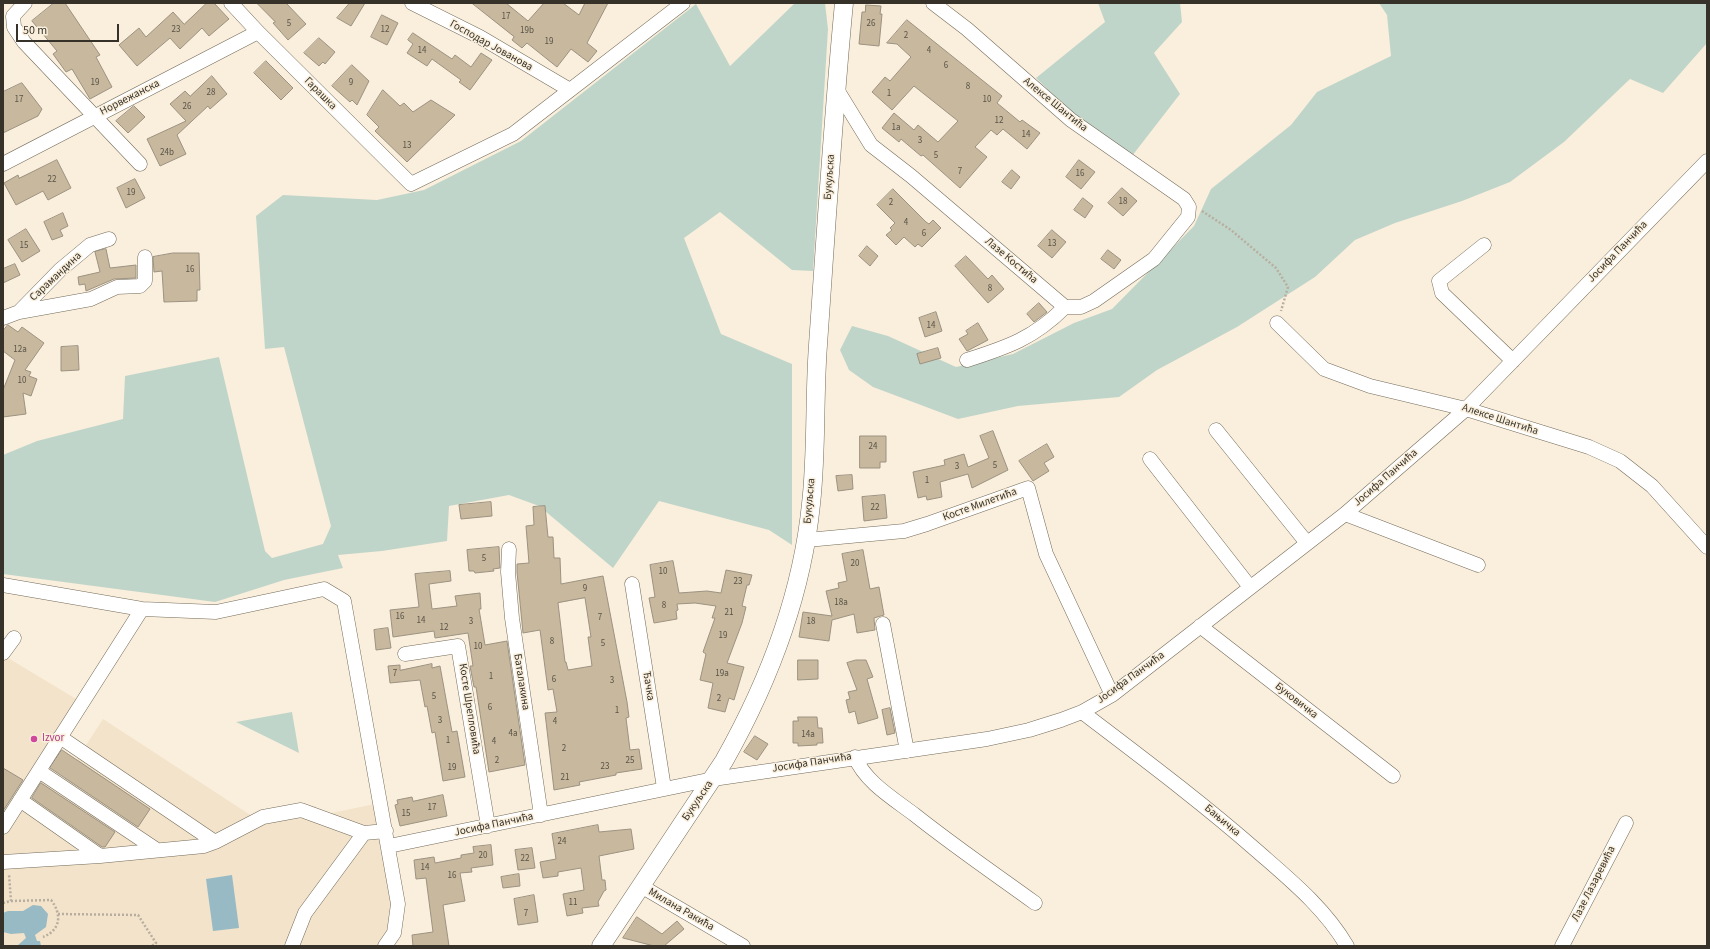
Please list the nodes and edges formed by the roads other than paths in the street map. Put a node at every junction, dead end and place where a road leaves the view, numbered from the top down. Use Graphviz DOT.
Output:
graph roads {
  1 [pos="231,3"];
  2 [pos="412,3"];
  3 [pos="683,3"];
  4 [pos="844,3"];
  5 [pos="933,3"];
  6 [pos="24,4"];
  7 [pos="258,32"];
  8 [pos="836,88"];
  9 [pos="570,90"];
  10 [pos="94,117"];
  11 [pos="1707,161"];
  12 [pos="3,164"];
  13 [pos="140,164"];
  14 [pos="110,239"];
  15 [pos="1484,244"];
  16 [pos="145,257"];
  17 [pos="1065,307"];
  18 [pos="20,312"];
  19 [pos="3,318"];
  20 [pos="1277,323"];
  21 [pos="967,360"];
  22 [pos="1513,361"];
  23 [pos="1466,409"];
  24 [pos="1216,430"];
  25 [pos="1150,459"];
  26 [pos="1345,514"];
  27 [pos="807,540"];
  28 [pos="1307,543"];
  29 [pos="1707,547"];
  30 [pos="509,549"];
  31 [pos="1478,565"];
  32 [pos="632,584"];
  33 [pos="3,585"];
  34 [pos="1250,587"];
  35 [pos="142,609"];
  36 [pos="884,624"];
  37 [pos="1200,626"];
  38 [pos="14,638"];
  39 [pos="3,653"];
  40 [pos="405,654"];
  41 [pos="1112,695"];
  42 [pos="1082,712"];
  43 [pos="60,737"];
  44 [pos="907,751"];
  45 [pos="855,757"];
  46 [pos="39,771"];
  47 [pos="1393,776"];
  48 [pos="713,779"];
  49 [pos="664,788"];
  50 [pos="20,800"];
  51 [pos="541,815"];
  52 [pos="1626,822"];
  53 [pos="488,826"];
  54 [pos="3,827"];
  55 [pos="386,831"];
  56 [pos="364,833"];
  57 [pos="215,842"];
  58 [pos="388,846"];
  59 [pos="157,850"];
  60 [pos="100,856"];
  61 [pos="5,861"];
  62 [pos="641,886"];
  63 [pos="1036,903"];
  64 [pos="394,933"];
  65 [pos="292,946"];
  66 [pos="385,946"];
  67 [pos="399,946"];
  68 [pos="601,946"];
  69 [pos="743,946"];
  70 [pos="1347,946"];
  71 [pos="1562,946"];
  1 -- 7 [label="street, Гарашка"];
  2 -- 9 [label="street, Господар Јованова"];
  3 -- 9 [label="street"];
  4 -- 8 [label="main road, Букуљска"];
  5 -- 17 [label="street, Алексе Шантића"];
  6 -- 10 [label="street"];
  7 -- 9 [label="street, Гарашка"];
  7 -- 10 [label="street, Норвежанска"];
  8 -- 17 [label="street, Лазе Костића"];
  8 -- 27 [label="main road, Букуљска"];
  10 -- 12 [label="street, Норвежанска"];
  10 -- 13 [label="street"];
  11 -- 22 [label="street, Јосифа Панчића"];
  14 -- 18 [label="street, Сарамандина"];
  15 -- 22 [label="street"];
  16 -- 18 [label="street"];
  17 -- 21 [label="street"];
  18 -- 19 [label="street, Сарамандина"];
  20 -- 23 [label="street, Алексе Шантића"];
  22 -- 23 [label="street, Јосифа Панчића"];
  23 -- 26 [label="street, Јосифа Панчића"];
  23 -- 29 [label="street, Алексе Шантића"];
  24 -- 28 [label="street"];
  25 -- 34 [label="street"];
  26 -- 28 [label="street, Јосифа Панчића"];
  26 -- 31 [label="street"];
  27 -- 41 [label="street, Косте Милетића"];
  27 -- 48 [label="main road, Букуљска"];
  28 -- 34 [label="street, Јосифа Панчића"];
  30 -- 51 [label="street, Баталакина"];
  32 -- 49 [label="street, Ђачка"];
  33 -- 35 [label="street"];
  34 -- 37 [label="street, Јосифа Панчића"];
  35 -- 43 [label="street"];
  35 -- 55 [label="street"];
  36 -- 44 [label="street"];
  37 -- 41 [label="street, Јосифа Панчића"];
  37 -- 47 [label="street, Буковичка"];
  38 -- 39 [label="street"];
  40 -- 53 [label="street, Косте Шрепловића"];
  41 -- 42 [label="street, Јосифа Панчића"];
  42 -- 44 [label="street, Јосифа Панчића"];
  42 -- 70 [label="street, Бањичка"];
  43 -- 46 [label="street"];
  43 -- 57 [label="street"];
  44 -- 45 [label="street, Јосифа Панчића"];
  45 -- 48 [label="street, Јосифа Панчића"];
  45 -- 63 [label="street"];
  46 -- 50 [label="street"];
  46 -- 59 [label="street"];
  48 -- 49 [label="street, Јосифа Панчића"];
  48 -- 62 [label="main road, Букуљска"];
  49 -- 51 [label="street, Јосифа Панчића"];
  50 -- 54 [label="street"];
  50 -- 60 [label="street"];
  51 -- 53 [label="street, Јосифа Панчића"];
  52 -- 71 [label="street, Лазе Лазаревића"];
  53 -- 58 [label="street, Јосифа Панчића"];
  55 -- 56 [label="street"];
  55 -- 58 [label="street"];
  56 -- 57 [label="street"];
  56 -- 65 [label="street"];
  57 -- 59 [label="street"];
  58 -- 64 [label="street"];
  59 -- 60 [label="street"];
  60 -- 61 [label="street"];
  62 -- 68 [label="main road, Букуљска"];
  62 -- 69 [label="street, Милана Ракића"];
  64 -- 66 [label="street"];
  64 -- 67 [label="street"];
}
